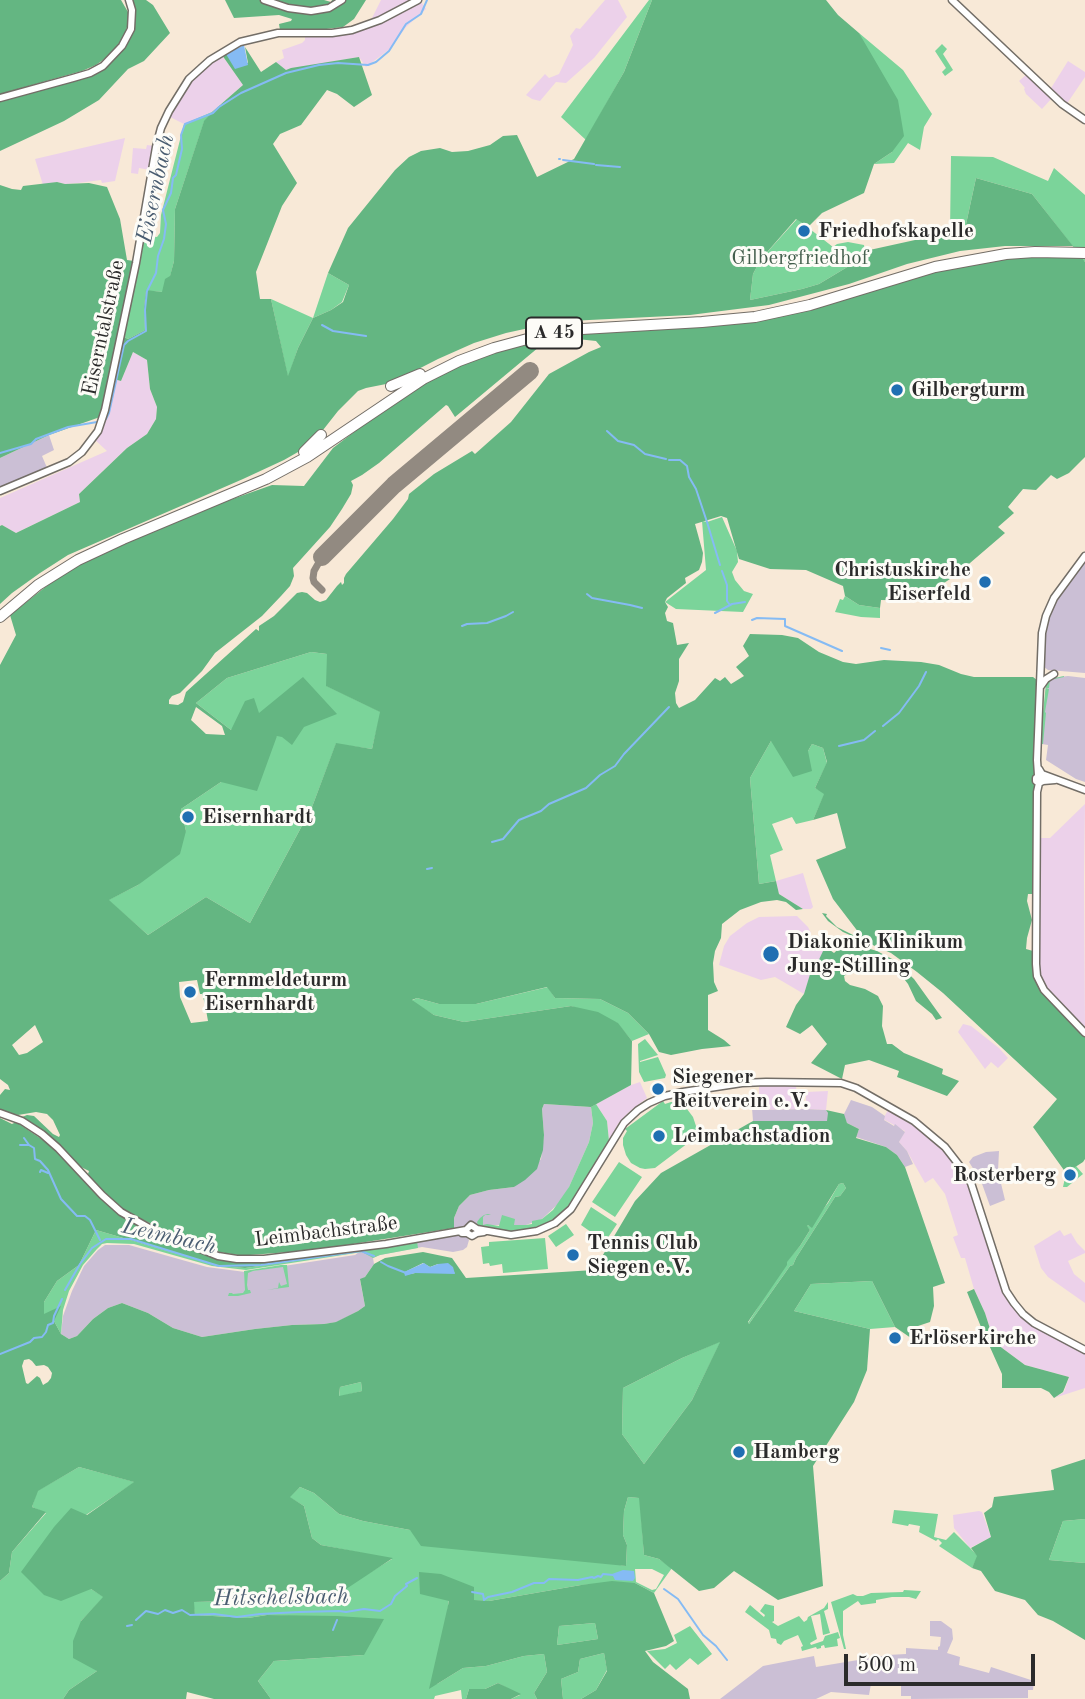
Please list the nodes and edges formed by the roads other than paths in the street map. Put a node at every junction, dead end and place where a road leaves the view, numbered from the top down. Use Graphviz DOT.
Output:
graph roads {
  1 [pos="129,0"];
  2 [pos="264,0"];
  3 [pos="342,0"];
  4 [pos="418,0"];
  5 [pos="957,1"];
  6 [pos="0,97"];
  7 [pos="1085,120"];
  8 [pos="1085,250"];
  9 [pos="751,314"];
  10 [pos="420,374"];
  11 [pos="391,386"];
  12 [pos="350,429"];
  13 [pos="321,435"];
  14 [pos="304,452"];
  15 [pos="322,455"];
  16 [pos="281,478"];
  17 [pos="0,491"];
  18 [pos="239,491"];
  19 [pos="174,515"];
  20 [pos="96,548"];
  21 [pos="1085,556"];
  22 [pos="0,609"];
  23 [pos="0,617"];
  24 [pos="1054,674"];
  25 [pos="1040,687"];
  26 [pos="1037,761"];
  27 [pos="1041,779"];
  28 [pos="1058,780"];
  29 [pos="1085,790"];
  30 [pos="1085,1032"];
  31 [pos="0,1113"];
  32 [pos="1085,1350"];
  1 -- 6 [label="main road"];
  2 -- 3 [label="main road"];
  4 -- 17 [label="main road, Eiserntalstraße"];
  5 -- 7 [label="main road"];
  8 -- 9 [label="highway, A 45"];
  9 -- 10 [label="highway, A 45"];
  9 -- 12 [label="highway, A 45"];
  10 -- 11 [label="highway"];
  10 -- 14 [label="highway, A 45"];
  12 -- 15 [label="highway"];
  12 -- 18 [label="highway, A 45"];
  13 -- 14 [label="highway"];
  14 -- 19 [label="highway, A 45"];
  16 -- 18 [label="highway"];
  18 -- 19 [label="highway, A 45"];
  19 -- 20 [label="highway, A 45"];
  20 -- 22 [label="highway, A 45"];
  20 -- 23 [label="highway, A 45"];
  21 -- 25 [label="main road"];
  24 -- 25 [label="main road"];
  25 -- 26 [label="main road"];
  26 -- 27 [label="main road"];
  26 -- 28 [label="main road"];
  27 -- 28 [label="main road"];
  27 -- 30 [label="main road"];
  28 -- 29 [label="main road"];
  31 -- 32 [label="main road, Leimbachstraße"];
}
